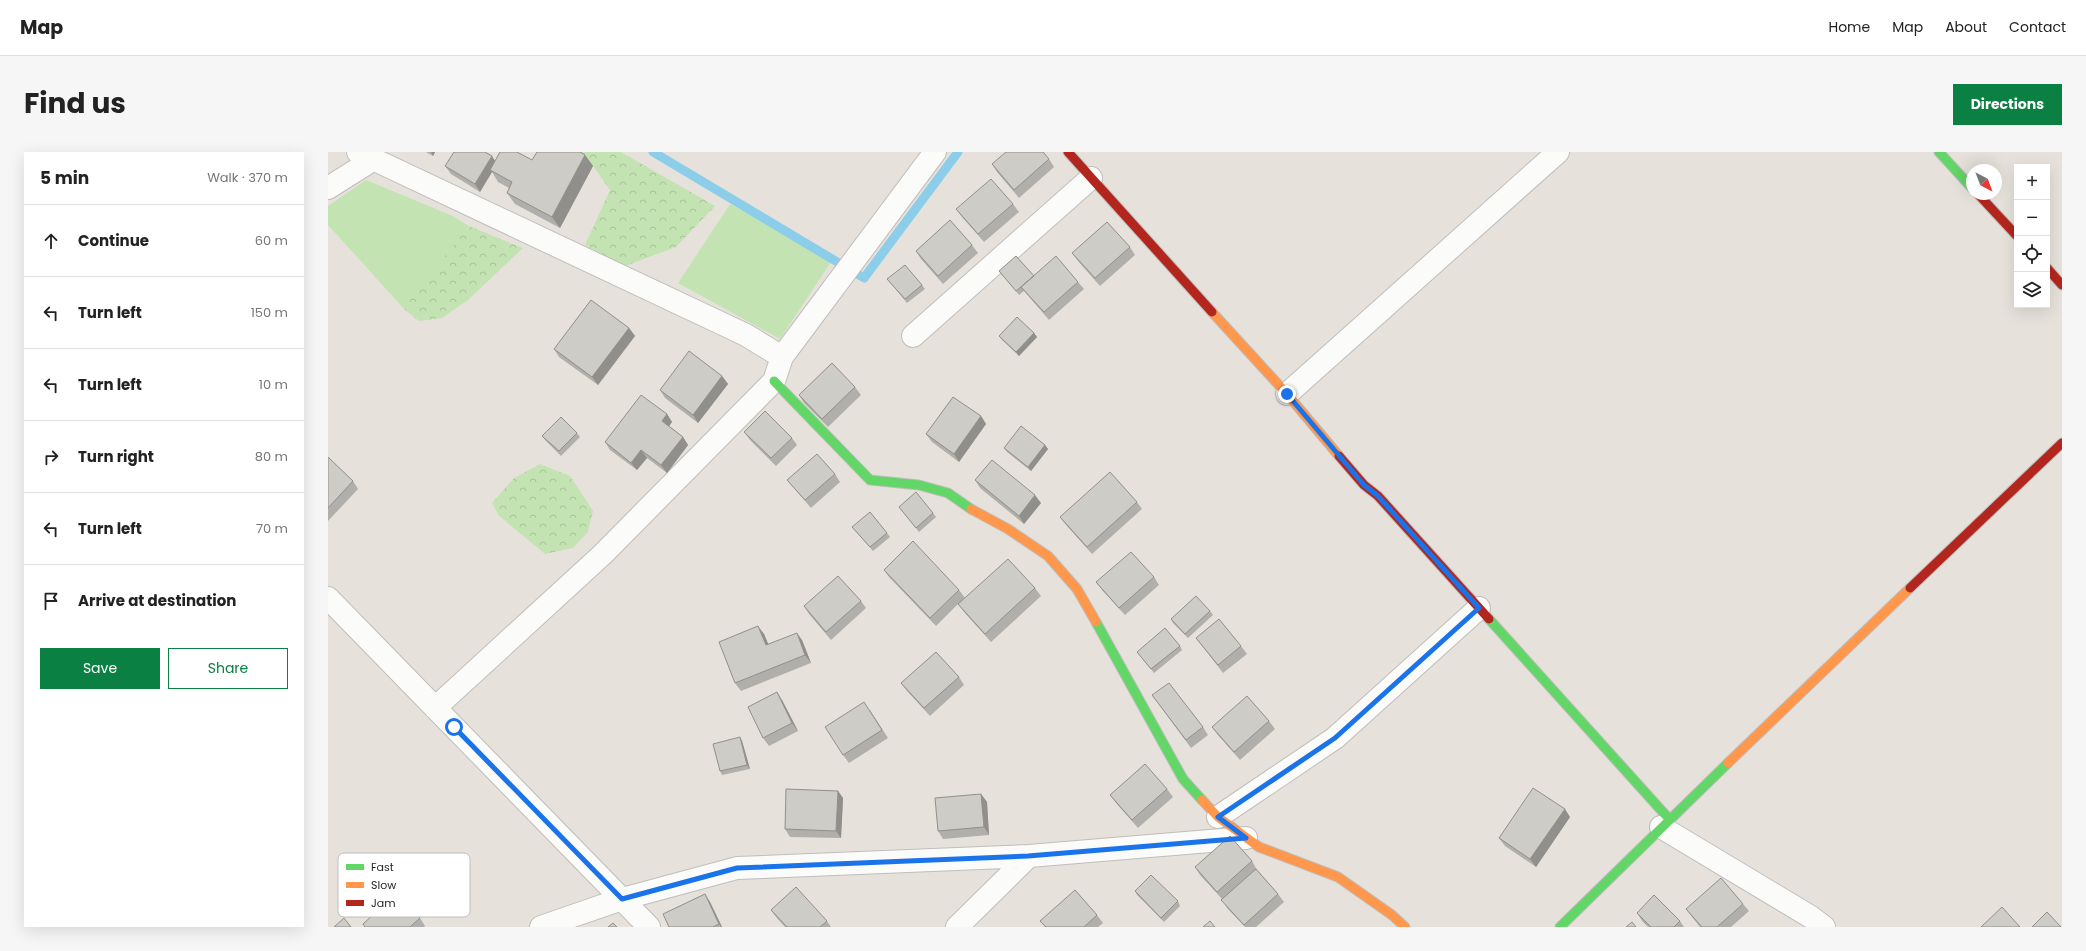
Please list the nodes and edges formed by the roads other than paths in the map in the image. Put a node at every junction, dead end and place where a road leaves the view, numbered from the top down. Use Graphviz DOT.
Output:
graph roads {
  1 [pos="935,152"];
  2 [pos="1068,152"];
  3 [pos="1558,152"];
  4 [pos="1939,152"];
  5 [pos="366,156"];
  6 [pos="1091,178"];
  7 [pos="1966,181"];
  8 [pos="328,188"];
  9 [pos="1984,200"];
  10 [pos="2014,233"];
  11 [pos="2050,271"];
  12 [pos="2062,284"];
  13 [pos="913,336"];
  14 [pos="782,358"];
  15 [pos="774,381"];
  16 [pos="1287,394"];
  17 [pos="2062,444"];
  18 [pos="328,598"];
  19 [pos="1479,608"];
  20 [pos="436,708"];
  21 [pos="1218,817"];
  22 [pos="1666,824"];
  23 [pos="1246,838"];
  24 [pos="1028,856"];
  25 [pos="622,899"];
  26 [pos="541,927"];
  27 [pos="649,927"];
  28 [pos="957,927"];
  29 [pos="1406,927"];
  30 [pos="1560,927"];
  31 [pos="1824,927"];
  1 -- 14 [label="street"];
  2 -- 6 [label="street"];
  3 -- 16 [label="street"];
  4 -- 7 [label="street"];
  5 -- 8 [label="street"];
  5 -- 14 [label="street"];
  6 -- 13 [label="street"];
  6 -- 16 [label="street"];
  9 -- 10 [label="street"];
  11 -- 12 [label="street"];
  14 -- 15 [label="street"];
  15 -- 20 [label="street"];
  15 -- 21 [label="street"];
  16 -- 19 [label="street"];
  17 -- 22 [label="street"];
  18 -- 20 [label="street"];
  19 -- 21 [label="street"];
  19 -- 22 [label="street"];
  20 -- 25 [label="street"];
  21 -- 23 [label="street"];
  22 -- 30 [label="street"];
  22 -- 31 [label="street"];
  23 -- 24 [label="street"];
  23 -- 29 [label="street"];
  24 -- 25 [label="street"];
  24 -- 28 [label="street"];
  25 -- 26 [label="street"];
  25 -- 27 [label="street"];
}
